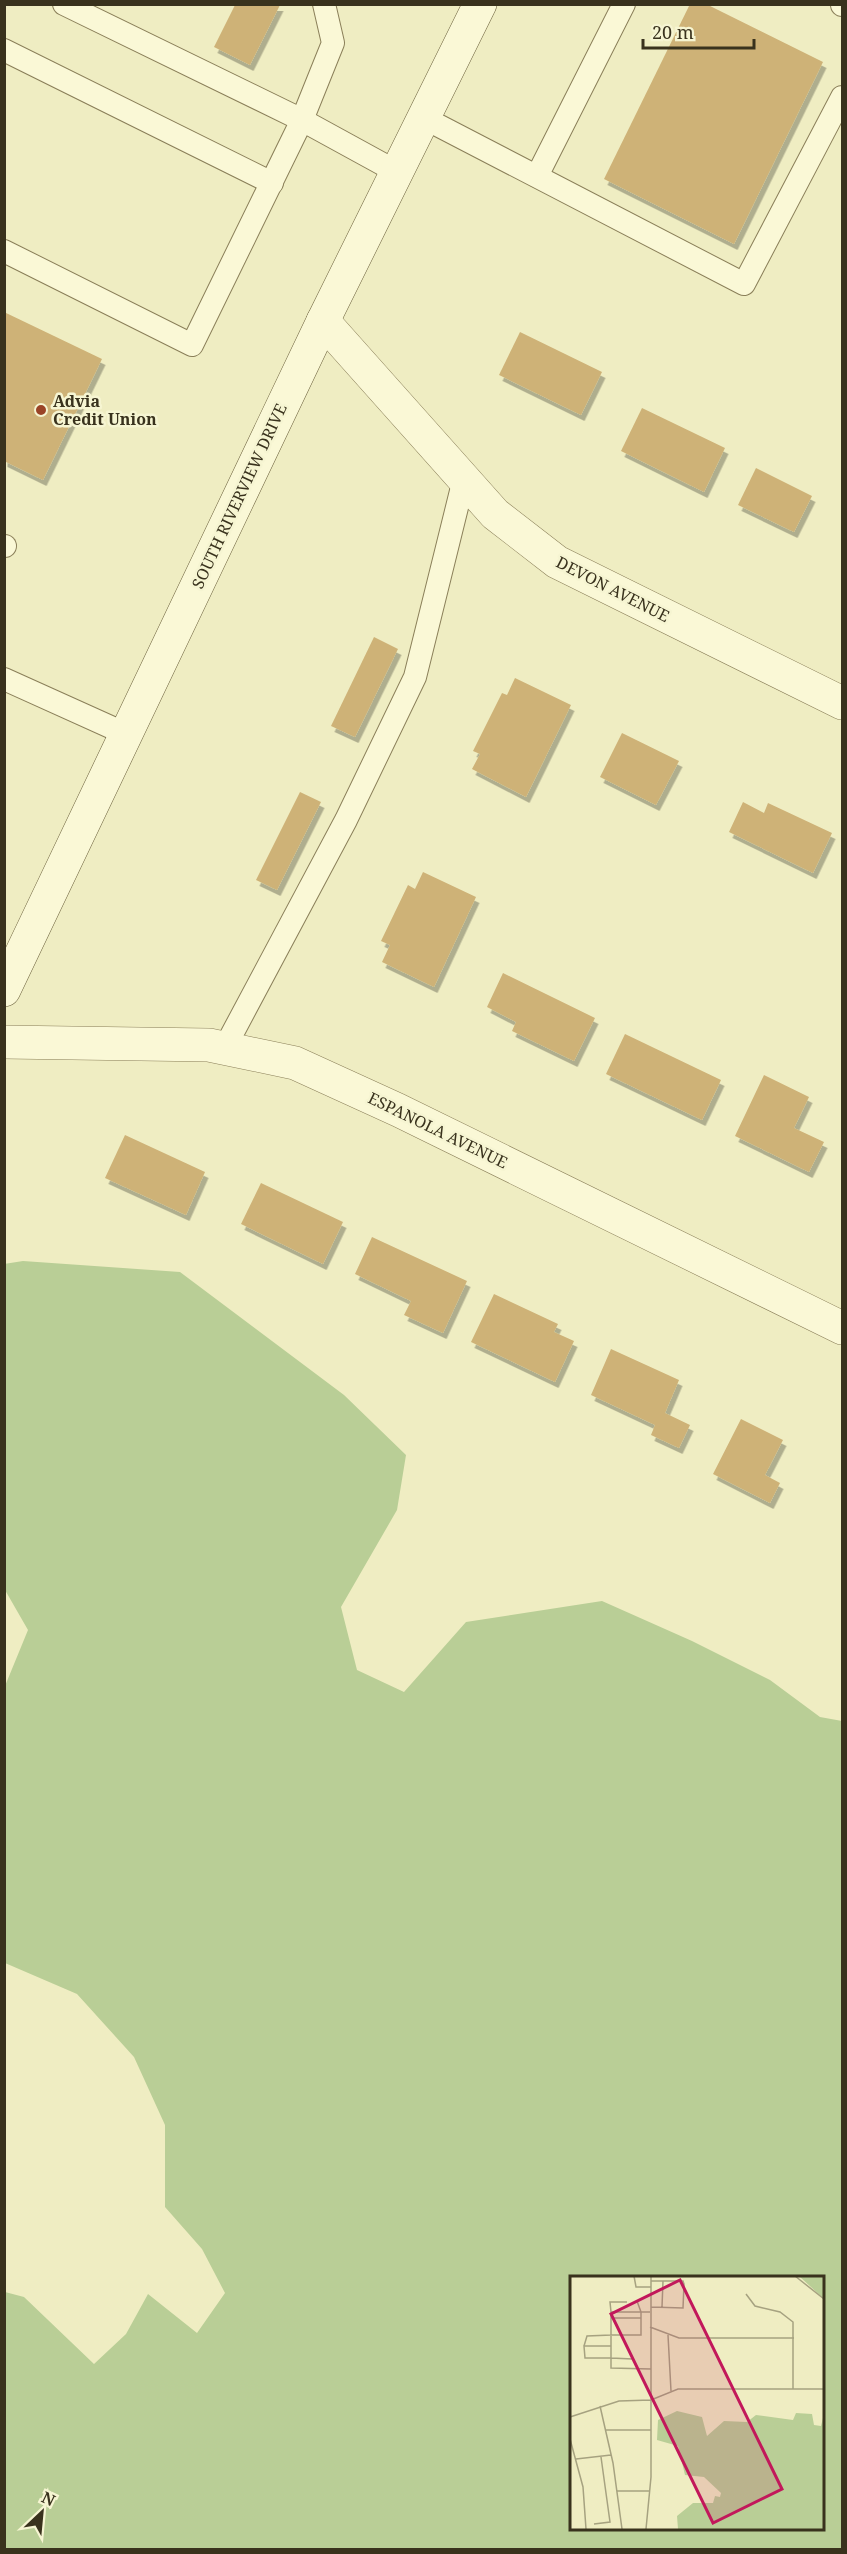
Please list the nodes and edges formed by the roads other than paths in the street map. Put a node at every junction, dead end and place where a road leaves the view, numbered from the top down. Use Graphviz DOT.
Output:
graph roads {
  1 [pos="64,4"];
  2 [pos="324,4"];
  3 [pos="480,4"];
  4 [pos="624,4"];
  5 [pos="4,50"];
  6 [pos="843,97"];
  7 [pos="424,118"];
  8 [pos="302,120"];
  9 [pos="397,172"];
  10 [pos="545,181"];
  11 [pos="272,183"];
  12 [pos="4,251"];
  13 [pos="323,321"];
  14 [pos="464,479"];
  15 [pos="4,679"];
  16 [pos="843,703"];
  17 [pos="126,734"];
  18 [pos="4,990"];
  19 [pos="4,1042"];
  20 [pos="224,1048"];
  21 [pos="843,1328"];
  1 -- 8 [label="lane"];
  2 -- 8 [label="lane"];
  3 -- 7 [label="street, SOUTH RIVERVIEW DRIVE"];
  4 -- 10 [label="lane"];
  5 -- 11 [label="lane"];
  6 -- 10 [label="lane"];
  7 -- 9 [label="street, SOUTH RIVERVIEW DRIVE"];
  7 -- 10 [label="lane"];
  8 -- 9 [label="lane"];
  8 -- 11 [label="lane"];
  9 -- 13 [label="street, SOUTH RIVERVIEW DRIVE"];
  11 -- 12 [label="lane"];
  13 -- 14 [label="street, DEVON AVENUE"];
  13 -- 17 [label="street, SOUTH RIVERVIEW DRIVE"];
  14 -- 16 [label="street, DEVON AVENUE"];
  14 -- 20 [label="lane"];
  15 -- 17 [label="lane"];
  17 -- 18 [label="street, SOUTH RIVERVIEW DRIVE"];
  19 -- 20 [label="street, ESPANOLA AVENUE"];
  20 -- 21 [label="street, ESPANOLA AVENUE"];
}
